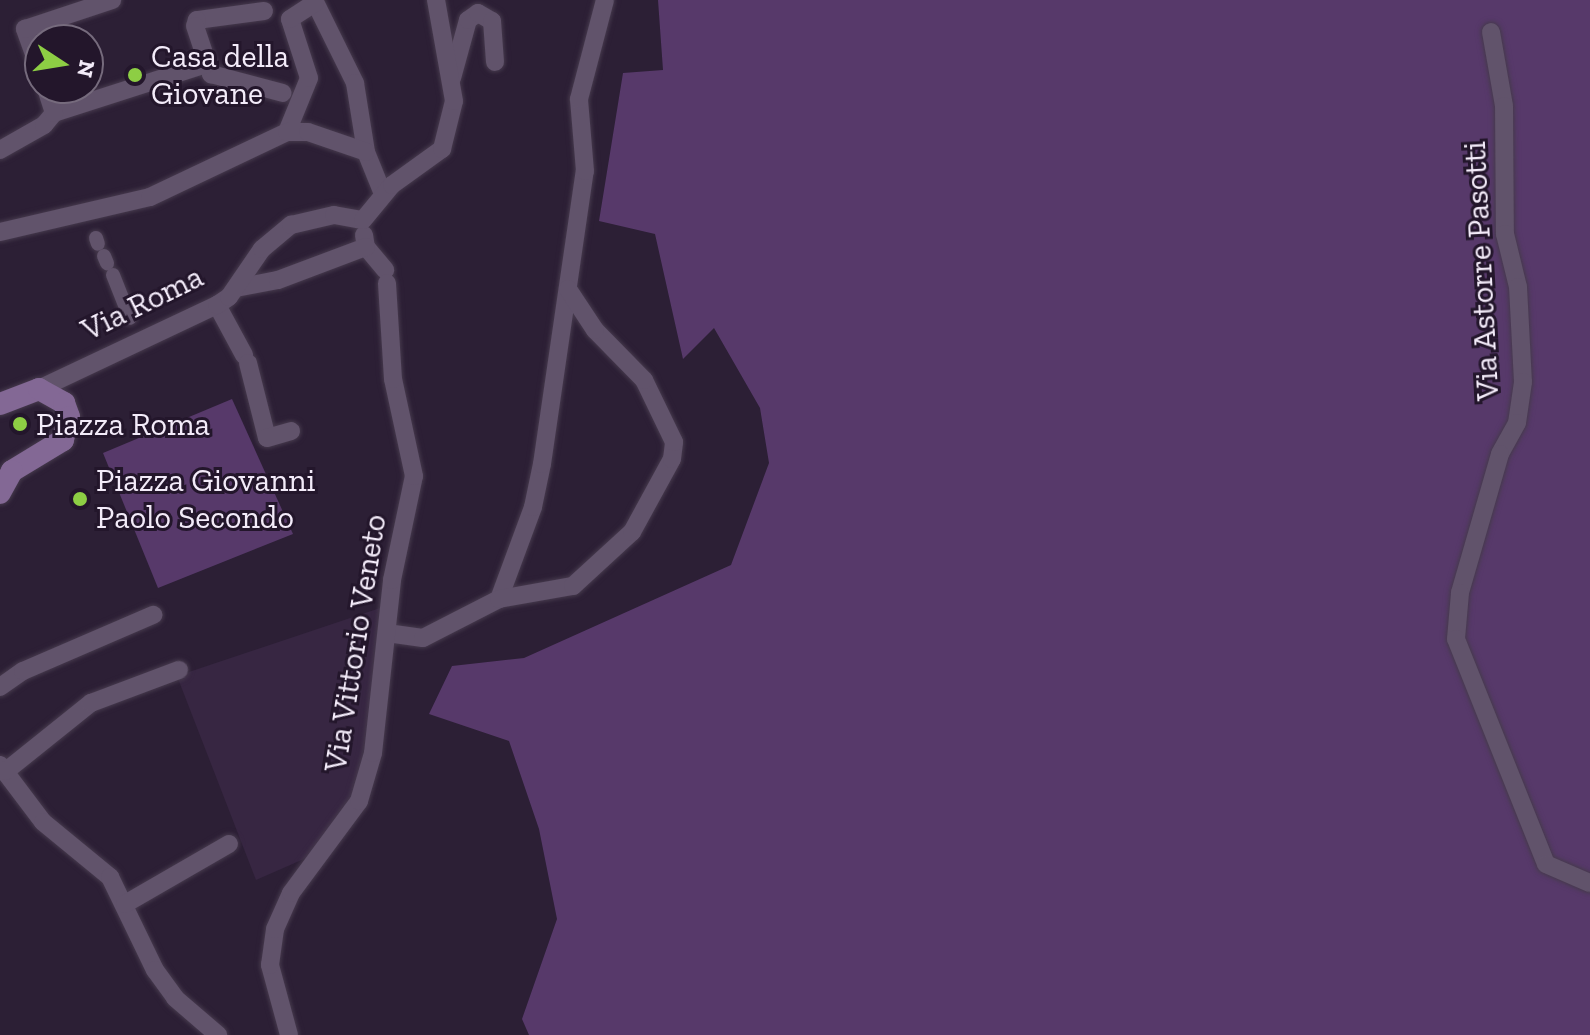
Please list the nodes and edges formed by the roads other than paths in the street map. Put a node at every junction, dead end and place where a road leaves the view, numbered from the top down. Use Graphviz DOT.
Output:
graph roads {
  1 [pos="112,0"];
  2 [pos="436,0"];
  3 [pos="605,0"];
  4 [pos="314,2"];
  5 [pos="264,11"];
  6 [pos="40,24"];
  7 [pos="1491,32"];
  8 [pos="495,62"];
  9 [pos="207,64"];
  10 [pos="452,78"];
  11 [pos="292,95"];
  12 [pos="51,104"];
  13 [pos="54,113"];
  14 [pos="287,132"];
  15 [pos="0,150"];
  16 [pos="366,152"];
  17 [pos="383,194"];
  18 [pos="363,220"];
  19 [pos="0,232"];
  20 [pos="99,244"];
  21 [pos="366,247"];
  22 [pos="236,288"];
  23 [pos="568,289"];
  24 [pos="217,305"];
  25 [pos="130,318"];
  26 [pos="39,389"];
  27 [pos="0,404"];
  28 [pos="291,431"];
  29 [pos="0,493"];
  30 [pos="499,599"];
  31 [pos="153,615"];
  32 [pos="387,633"];
  33 [pos="179,670"];
  34 [pos="0,687"];
  35 [pos="3,768"];
  36 [pos="229,844"];
  37 [pos="1590,883"];
  38 [pos="125,904"];
  39 [pos="218,1035"];
  40 [pos="289,1035"];
  1 -- 6 [label="street"];
  2 -- 10 [label="street"];
  3 -- 23 [label="street"];
  4 -- 11 [label="street"];
  4 -- 16 [label="street"];
  5 -- 9 [label="street"];
  7 -- 37 [label="street, Via Astorre Pasotti"];
  8 -- 10 [label="street"];
  9 -- 11 [label="street"];
  9 -- 13 [label="street"];
  10 -- 17 [label="street"];
  11 -- 14 [label="street"];
  12 -- 13 [label="street"];
  13 -- 15 [label="street"];
  14 -- 16 [label="street"];
  14 -- 20 [label="street"];
  16 -- 17 [label="street"];
  17 -- 18 [label="street"];
  18 -- 21 [label="street"];
  18 -- 22 [label="street, Via Roma"];
  19 -- 20 [label="street"];
  20 -- 25 [label="street"];
  21 -- 22 [label="street"];
  21 -- 32 [label="street, Via Vittorio Veneto"];
  22 -- 24 [label="street, Via Roma"];
  23 -- 30 [label="street"];
  23 -- 30 [label="street"];
  24 -- 26 [label="street, Via Roma"];
  24 -- 28 [label="street"];
  26 -- 27 [label="main road"];
  26 -- 29 [label="main road"];
  30 -- 32 [label="street"];
  31 -- 34 [label="street"];
  32 -- 40 [label="street, Via Vittorio Veneto"];
  33 -- 35 [label="street"];
  35 -- 38 [label="street"];
  36 -- 38 [label="street"];
  38 -- 39 [label="street"];
}
